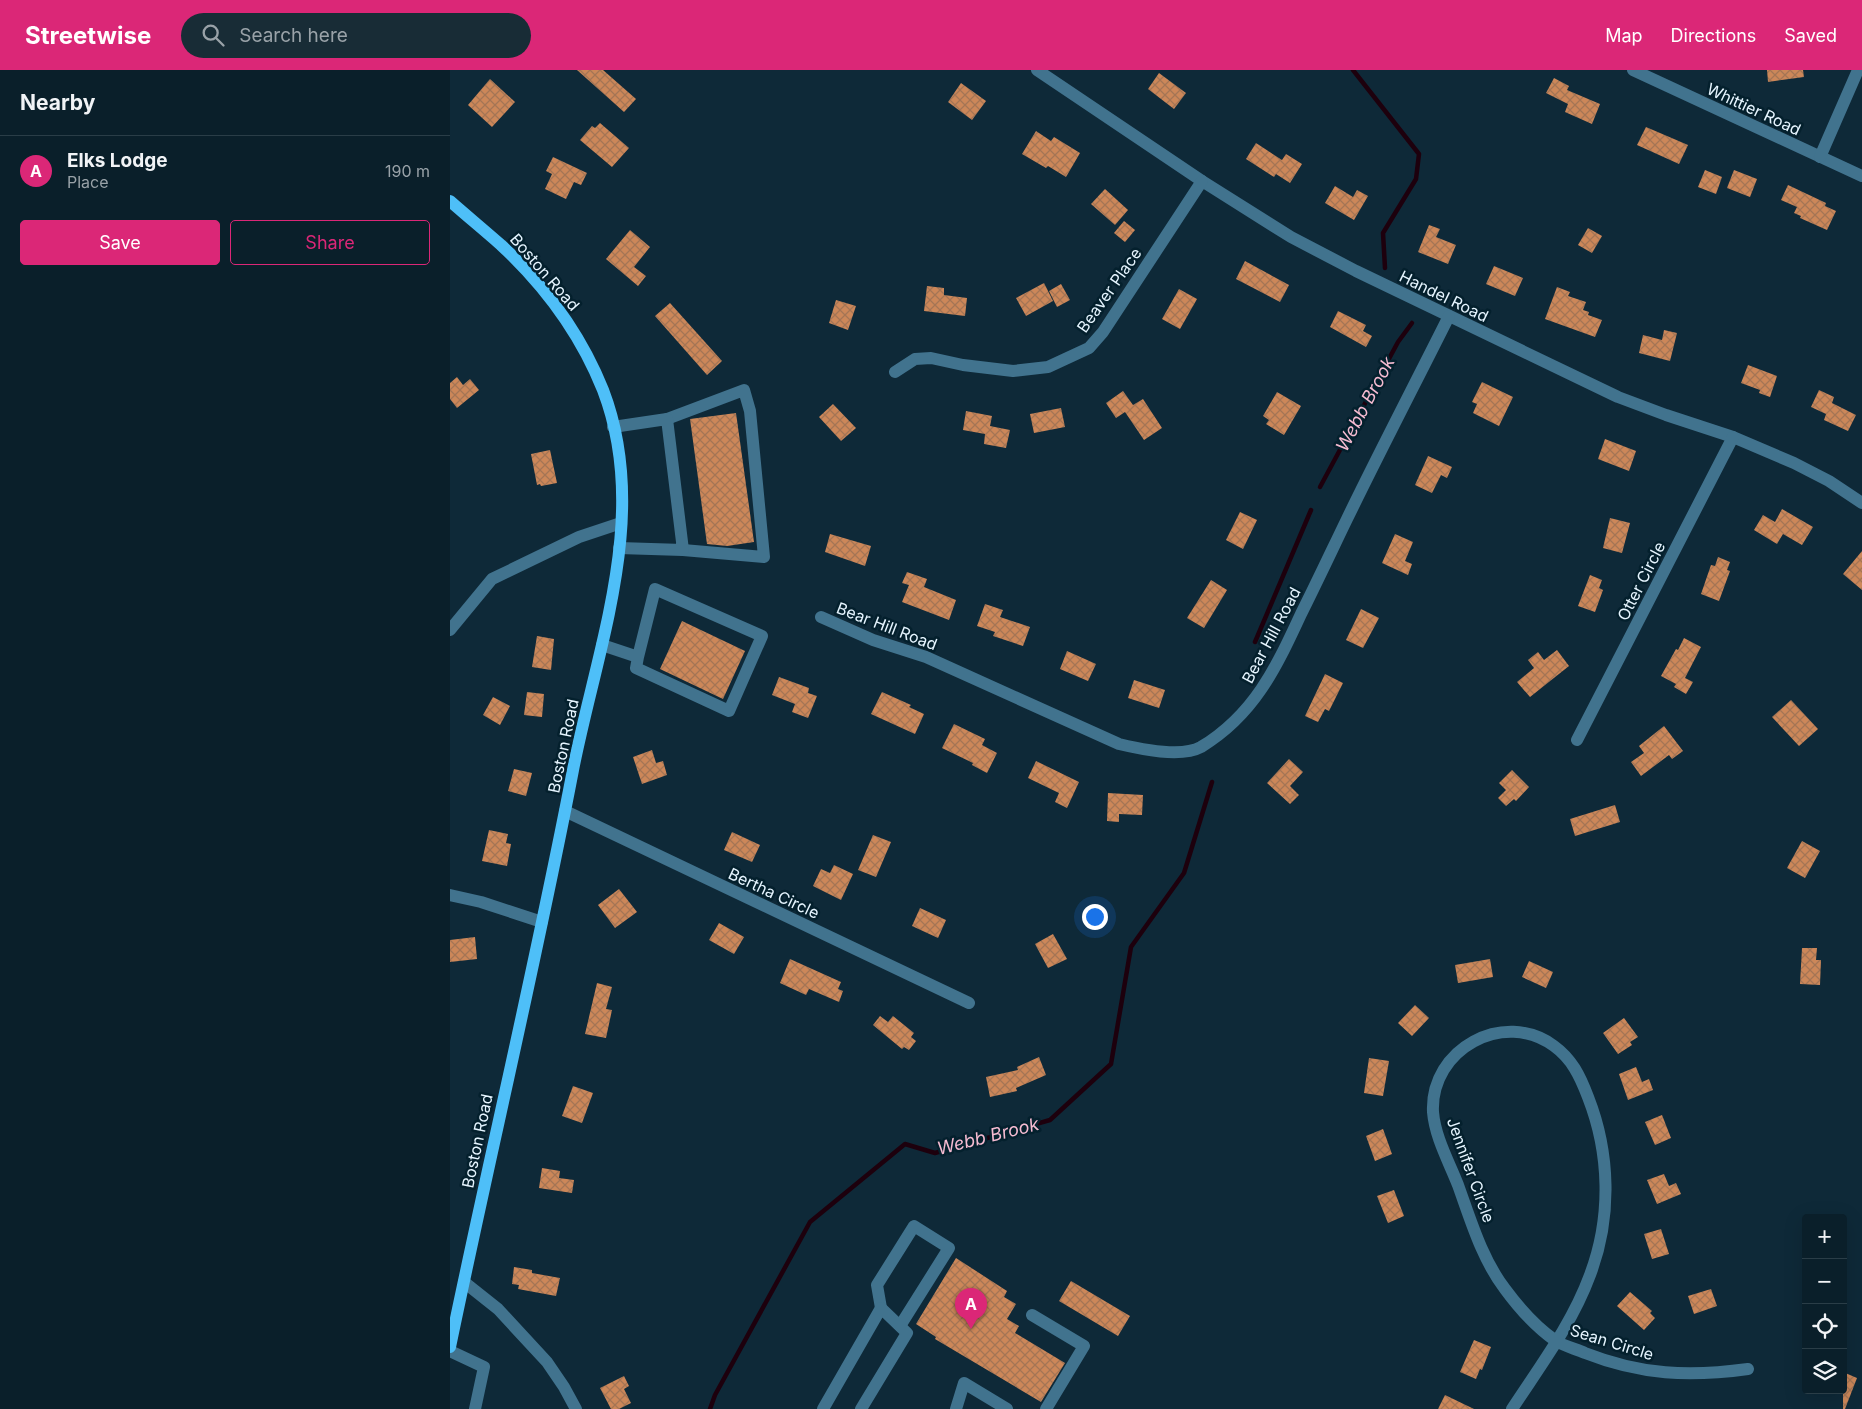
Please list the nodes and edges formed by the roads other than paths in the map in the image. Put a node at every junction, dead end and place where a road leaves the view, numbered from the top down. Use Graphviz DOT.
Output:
graph roads {
  1 [pos="1037,70"];
  2 [pos="1634,70"];
  3 [pos="1858,70"];
  4 [pos="1820,157"];
  5 [pos="1862,176"];
  6 [pos="1202,181"];
  7 [pos="450,201"];
  8 [pos="1448,316"];
  9 [pos="895,372"];
  10 [pos="667,419"];
  11 [pos="613,427"];
  12 [pos="1733,437"];
  13 [pos="1862,503"];
  14 [pos="621,522"];
  15 [pos="620,548"];
  16 [pos="683,550"];
  17 [pos="821,617"];
  18 [pos="450,630"];
  19 [pos="602,645"];
  20 [pos="638,657"];
  21 [pos="1577,740"];
  22 [pos="565,811"];
  23 [pos="450,895"];
  24 [pos="542,922"];
  25 [pos="969,1003"];
  26 [pos="464,1282"];
  27 [pos="881,1308"];
  28 [pos="1032,1315"];
  29 [pos="900,1326"];
  30 [pos="1557,1342"];
  31 [pos="450,1347"];
  32 [pos="450,1351"];
  33 [pos="1748,1369"];
  34 [pos="475,1409"];
  35 [pos="576,1409"];
  36 [pos="823,1409"];
  37 [pos="861,1409"];
  38 [pos="956,1409"];
  39 [pos="1007,1409"];
  40 [pos="1046,1409"];
  41 [pos="1512,1409"];
  1 -- 6 [label="street, Handel Road"];
  2 -- 4 [label="street, Whittier Road"];
  3 -- 4 [label="street"];
  4 -- 5 [label="street, Whittier Road"];
  6 -- 8 [label="street, Handel Road"];
  6 -- 9 [label="street, Beaver Place"];
  7 -- 11 [label="main road, Boston Road"];
  8 -- 12 [label="street, Handel Road"];
  8 -- 17 [label="street, Bear Hill Road"];
  10 -- 11 [label="street"];
  10 -- 16 [label="street"];
  10 -- 16 [label="street"];
  11 -- 14 [label="main road, Boston Road"];
  12 -- 13 [label="street, Handel Road"];
  12 -- 21 [label="street, Otter Circle"];
  14 -- 15 [label="main road, Boston Road"];
  14 -- 18 [label="street"];
  15 -- 16 [label="street"];
  15 -- 19 [label="main road, Boston Road"];
  19 -- 20 [label="street"];
  19 -- 22 [label="main road, Boston Road"];
  20 -- 20 [label="street"];
  22 -- 24 [label="main road, Boston Road"];
  22 -- 25 [label="street, Bertha Circle"];
  23 -- 24 [label="street"];
  24 -- 26 [label="main road, Boston Road"];
  26 -- 31 [label="main road, Boston Road"];
  26 -- 35 [label="street"];
  27 -- 29 [label="street"];
  27 -- 29 [label="street"];
  27 -- 36 [label="street"];
  28 -- 40 [label="street"];
  29 -- 37 [label="street"];
  30 -- 30 [label="street, Jennifer Circle"];
  30 -- 33 [label="street, Sean Circle"];
  30 -- 41 [label="street, Jennifer Circle"];
  32 -- 34 [label="street"];
  38 -- 39 [label="street"];
}
